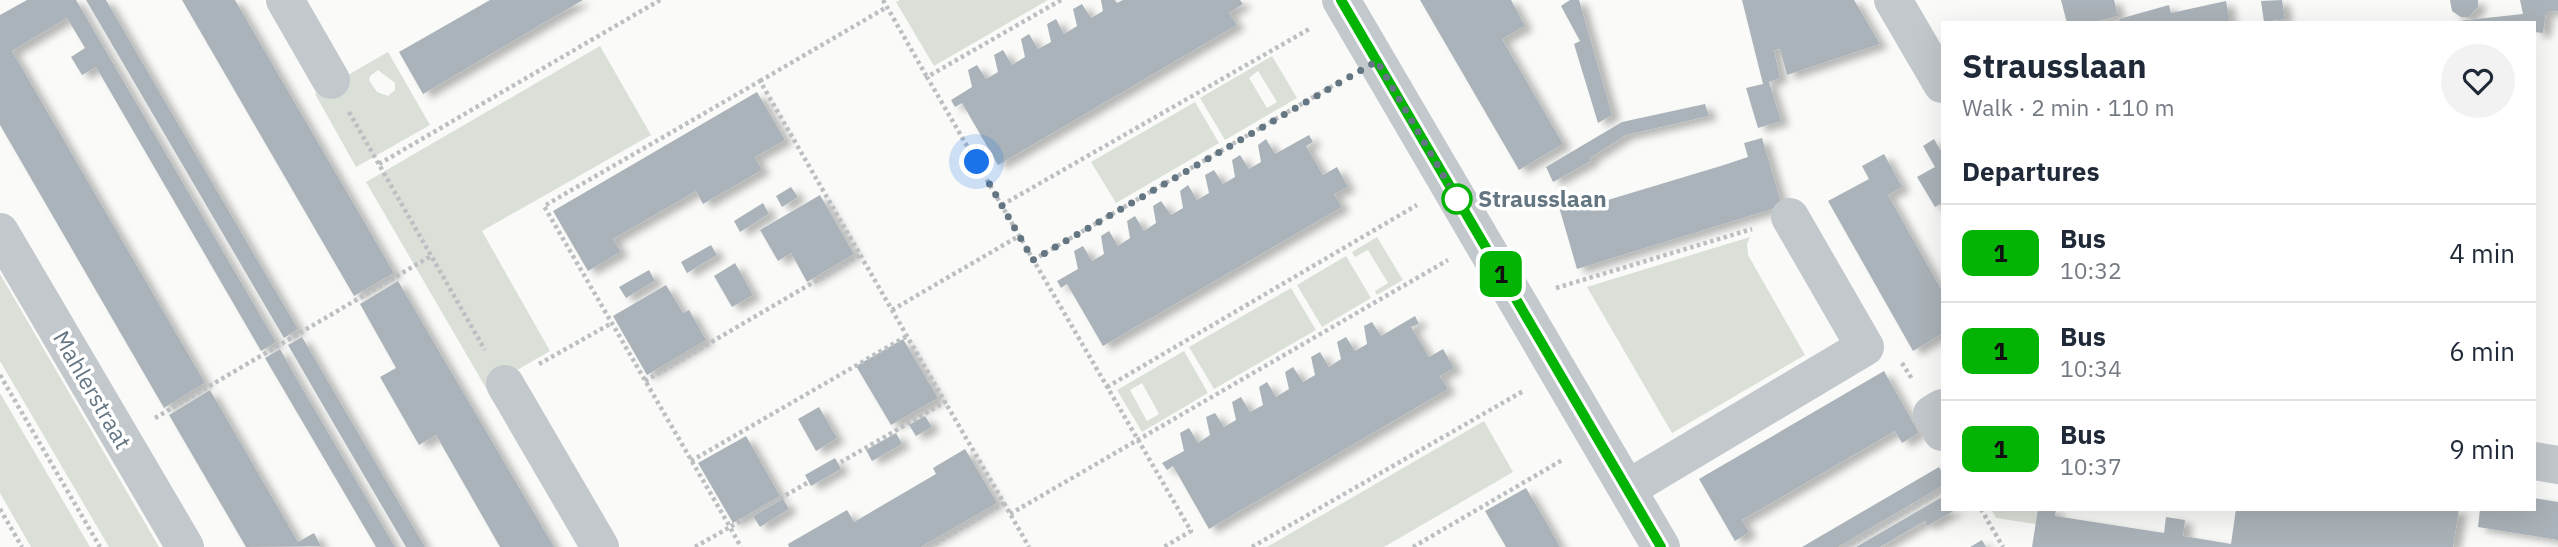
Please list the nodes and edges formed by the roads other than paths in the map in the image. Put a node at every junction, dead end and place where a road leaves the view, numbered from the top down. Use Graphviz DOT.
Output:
graph roads {
  1 [pos="285,0"];
  2 [pos="1893,0"];
  3 [pos="1343,4"];
  4 [pos="331,80"];
  5 [pos="1941,82"];
  6 [pos="1790,218"];
  7 [pos="0,232"];
  8 [pos="505,384"];
  9 [pos="2536,461"];
  10 [pos="2558,465"];
  11 [pos="1627,489"];
  12 [pos="185,547"];
  13 [pos="600,547"];
  14 [pos="1661,547"];
  1 -- 4 [label="street"];
  2 -- 5 [label="street"];
  3 -- 11 [label="street"];
  6 -- 11 [label="street"];
  7 -- 12 [label="street, Mahlerstraat"];
  8 -- 13 [label="street"];
  9 -- 10 [label="street"];
  11 -- 14 [label="street"];
}
